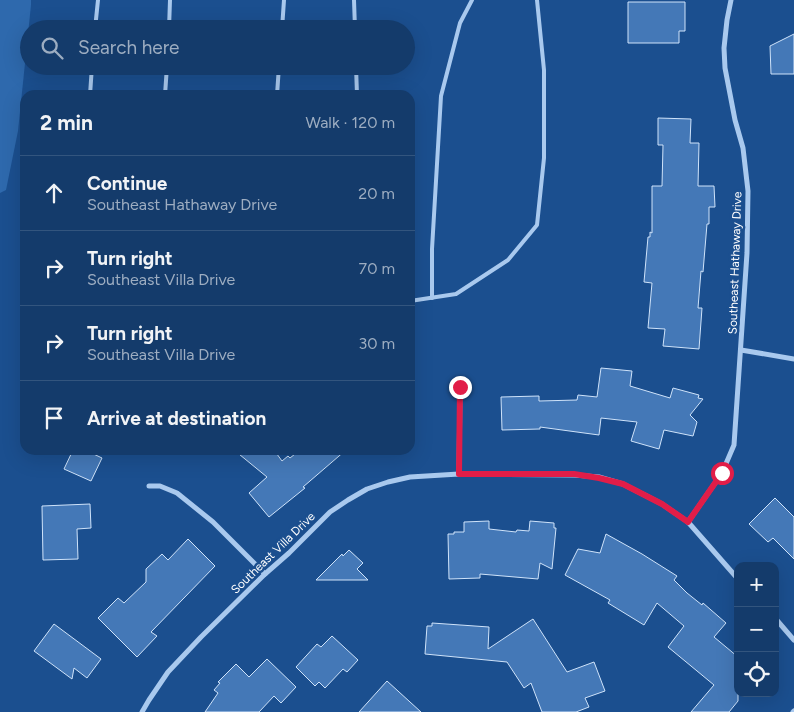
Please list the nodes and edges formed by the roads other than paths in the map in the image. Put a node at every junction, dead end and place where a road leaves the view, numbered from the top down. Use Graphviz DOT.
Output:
graph roads {
  1 [pos="98,0"];
  2 [pos="170,0"];
  3 [pos="284,0"];
  4 [pos="354,0"];
  5 [pos="472,0"];
  6 [pos="537,0"];
  7 [pos="731,0"];
  8 [pos="96,20"];
  9 [pos="169,20"];
  10 [pos="283,20"];
  11 [pos="355,20"];
  12 [pos="91,75"];
  13 [pos="166,75"];
  14 [pos="278,75"];
  15 [pos="356,75"];
  16 [pos="90,90"];
  17 [pos="165,90"];
  18 [pos="277,90"];
  19 [pos="357,90"];
  20 [pos="432,298"];
  21 [pos="415,300"];
  22 [pos="741,350"];
  23 [pos="794,358"];
  24 [pos="460,387"];
  25 [pos="459,474"];
  26 [pos="149,486"];
  27 [pos="688,522"];
  28 [pos="264,574"];
  29 [pos="734,574"];
  30 [pos="779,623"];
  31 [pos="794,640"];
  32 [pos="142,712"];
  1 -- 8 [label="lane"];
  2 -- 9 [label="lane"];
  3 -- 10 [label="lane"];
  4 -- 11 [label="lane"];
  5 -- 20 [label="lane"];
  6 -- 20 [label="lane"];
  7 -- 22 [label="street, Southeast Hathaway Drive"];
  12 -- 16 [label="lane"];
  13 -- 17 [label="lane"];
  14 -- 18 [label="lane"];
  15 -- 19 [label="lane"];
  20 -- 21 [label="lane"];
  22 -- 23 [label="street, Southeast Hathaway Drive"];
  22 -- 27 [label="street, Southeast Hathaway Drive"];
  24 -- 25 [label="street"];
  25 -- 27 [label="street, Southeast Villa Drive"];
  25 -- 28 [label="street, Southeast Villa Drive"];
  26 -- 28 [label="street"];
  27 -- 29 [label="street, Southeast Villa Drive"];
  28 -- 32 [label="street, Southeast Villa Drive"];
  30 -- 31 [label="street"];
}
